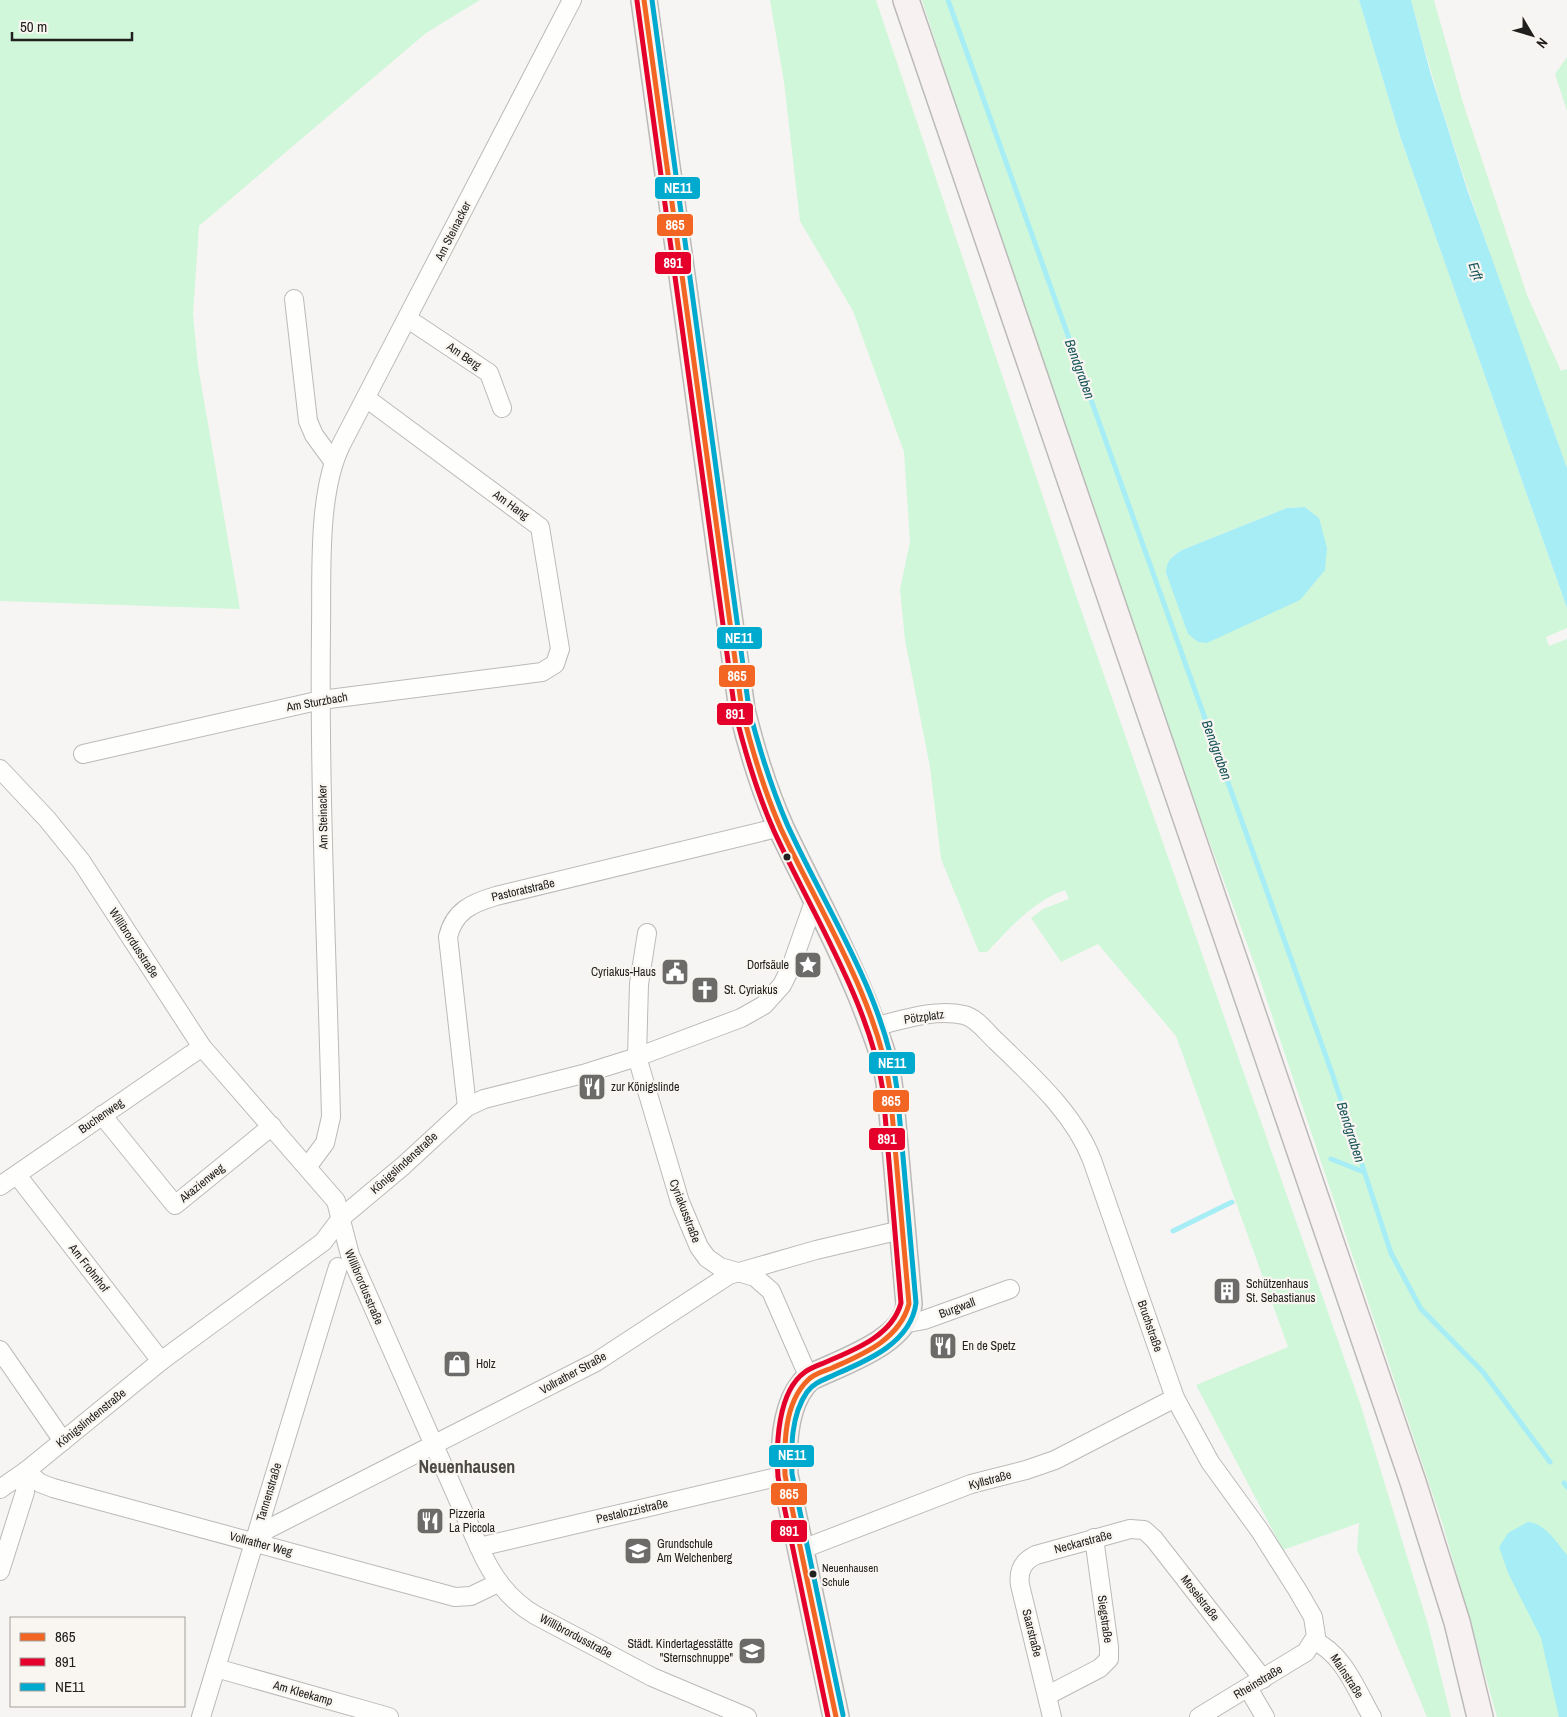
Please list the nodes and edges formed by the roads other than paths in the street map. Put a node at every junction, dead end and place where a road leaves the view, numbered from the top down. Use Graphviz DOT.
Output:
graph roads {
  1 [pos="572,0"];
  2 [pos="644,0"];
  3 [pos="906,0"];
  4 [pos="294,299"];
  5 [pos="408,319"];
  6 [pos="366,398"];
  7 [pos="502,408"];
  8 [pos="333,461"];
  9 [pos="554,666"];
  10 [pos="320,700"];
  11 [pos="83,754"];
  12 [pos="0,769"];
  13 [pos="781,827"];
  14 [pos="816,896"];
  15 [pos="647,933"];
  16 [pos="974,1020"];
  17 [pos="873,1027"];
  18 [pos="202,1046"];
  19 [pos="637,1057"];
  20 [pos="467,1107"];
  21 [pos="102,1115"];
  22 [pos="272,1126"];
  23 [pos="308,1166"];
  24 [pos="17,1175"];
  25 [pos="0,1186"];
  26 [pos="342,1216"];
  27 [pos="901,1230"];
  28 [pos="338,1267"];
  29 [pos="737,1271"];
  30 [pos="1010,1289"];
  31 [pos="902,1324"];
  32 [pos="0,1350"];
  33 [pos="161,1362"];
  34 [pos="809,1378"];
  35 [pos="1174,1398"];
  36 [pos="63,1441"];
  37 [pos="434,1446"];
  38 [pos="26,1471"];
  39 [pos="785,1475"];
  40 [pos="0,1489"];
  41 [pos="1130,1529"];
  42 [pos="1094,1538"];
  43 [pos="254,1542"];
  44 [pos="479,1547"];
  45 [pos="800,1550"];
  46 [pos="1036,1555"];
  47 [pos="0,1571"];
  48 [pos="498,1583"];
  49 [pos="1314,1641"];
  50 [pos="216,1668"];
  51 [pos="1256,1684"];
  52 [pos="1048,1695"];
  53 [pos="201,1717"];
  54 [pos="389,1717"];
  55 [pos="747,1717"];
  56 [pos="836,1717"];
  57 [pos="1052,1717"];
  58 [pos="1199,1717"];
  59 [pos="1265,1717"];
  60 [pos="1372,1717"];
  61 [pos="1480,1717"];
  1 -- 5 [label="street, Am Steinacker"];
  2 -- 13 [label="street"];
  3 -- 61 [label="street"];
  4 -- 8 [label="street"];
  5 -- 6 [label="street, Am Steinacker"];
  5 -- 7 [label="street, Am Berg"];
  6 -- 8 [label="street, Am Steinacker"];
  6 -- 9 [label="street, Am Hang"];
  8 -- 10 [label="street, Am Steinacker"];
  9 -- 10 [label="street, Am Sturzbach"];
  10 -- 11 [label="street, Am Sturzbach"];
  10 -- 23 [label="street, Am Steinacker"];
  12 -- 18 [label="street, Willibrordusstraße"];
  13 -- 14 [label="street"];
  13 -- 20 [label="street, Pastoratstraße"];
  14 -- 17 [label="street"];
  14 -- 19 [label="street, Königslindenstraße"];
  15 -- 19 [label="street, Cyriakusstraße"];
  16 -- 17 [label="street, Pötzplatz"];
  16 -- 35 [label="street, Bruchstraße"];
  17 -- 27 [label="street"];
  18 -- 21 [label="street, Buchenweg"];
  18 -- 22 [label="street, Willibrordusstraße"];
  19 -- 20 [label="street, Königslindenstraße"];
  19 -- 29 [label="street, Cyriakusstraße"];
  20 -- 26 [label="street, Königslindenstraße"];
  21 -- 22 [label="street, Akazienweg"];
  21 -- 24 [label="street, Buchenweg"];
  22 -- 23 [label="street, Willibrordusstraße"];
  23 -- 26 [label="street, Willibrordusstraße"];
  24 -- 25 [label="street, Buchenweg"];
  24 -- 33 [label="street, Am Frohnhof"];
  26 -- 33 [label="street, Königslindenstraße"];
  26 -- 37 [label="street, Willibrordusstraße"];
  27 -- 29 [label="street, Vollrather Straße"];
  27 -- 31 [label="street"];
  28 -- 43 [label="street, Tannenstraße"];
  29 -- 34 [label="street, Cyriakusstraße"];
  29 -- 37 [label="street, Vollrather Straße"];
  30 -- 31 [label="street, Burgwall"];
  31 -- 34 [label="street"];
  32 -- 36 [label="street"];
  33 -- 36 [label="street, Königslindenstraße"];
  34 -- 39 [label="street"];
  35 -- 45 [label="street, Kyllstraße"];
  35 -- 49 [label="street, Bruchstraße"];
  36 -- 38 [label="street, Königslindenstraße"];
  37 -- 43 [label="street, Vollrather Straße"];
  37 -- 44 [label="street, Willibrordusstraße"];
  38 -- 40 [label="street, Königslindenstraße"];
  38 -- 43 [label="street, Vollrather Weg"];
  38 -- 47 [label="street"];
  39 -- 44 [label="street, Pestalozzistraße"];
  39 -- 45 [label="street"];
  41 -- 42 [label="street, Neckarstraße"];
  41 -- 51 [label="street, Moselstraße"];
  42 -- 46 [label="street, Neckarstraße"];
  42 -- 52 [label="street, Siegstraße"];
  43 -- 48 [label="street, Vollrather Weg"];
  43 -- 50 [label="street, Tannenstraße"];
  44 -- 48 [label="street, Willibrordusstraße"];
  45 -- 56 [label="street"];
  46 -- 52 [label="street, Saarstraße"];
  48 -- 55 [label="street, Willibrordusstraße"];
  49 -- 51 [label="street, Rheinstraße"];
  49 -- 60 [label="street, Mainstraße"];
  50 -- 53 [label="street, Tannenstraße"];
  50 -- 54 [label="street, Am Kleekamp"];
  51 -- 58 [label="street, Rheinstraße"];
  51 -- 59 [label="street, Moselstraße"];
  52 -- 57 [label="street, Saarstraße"];
}
